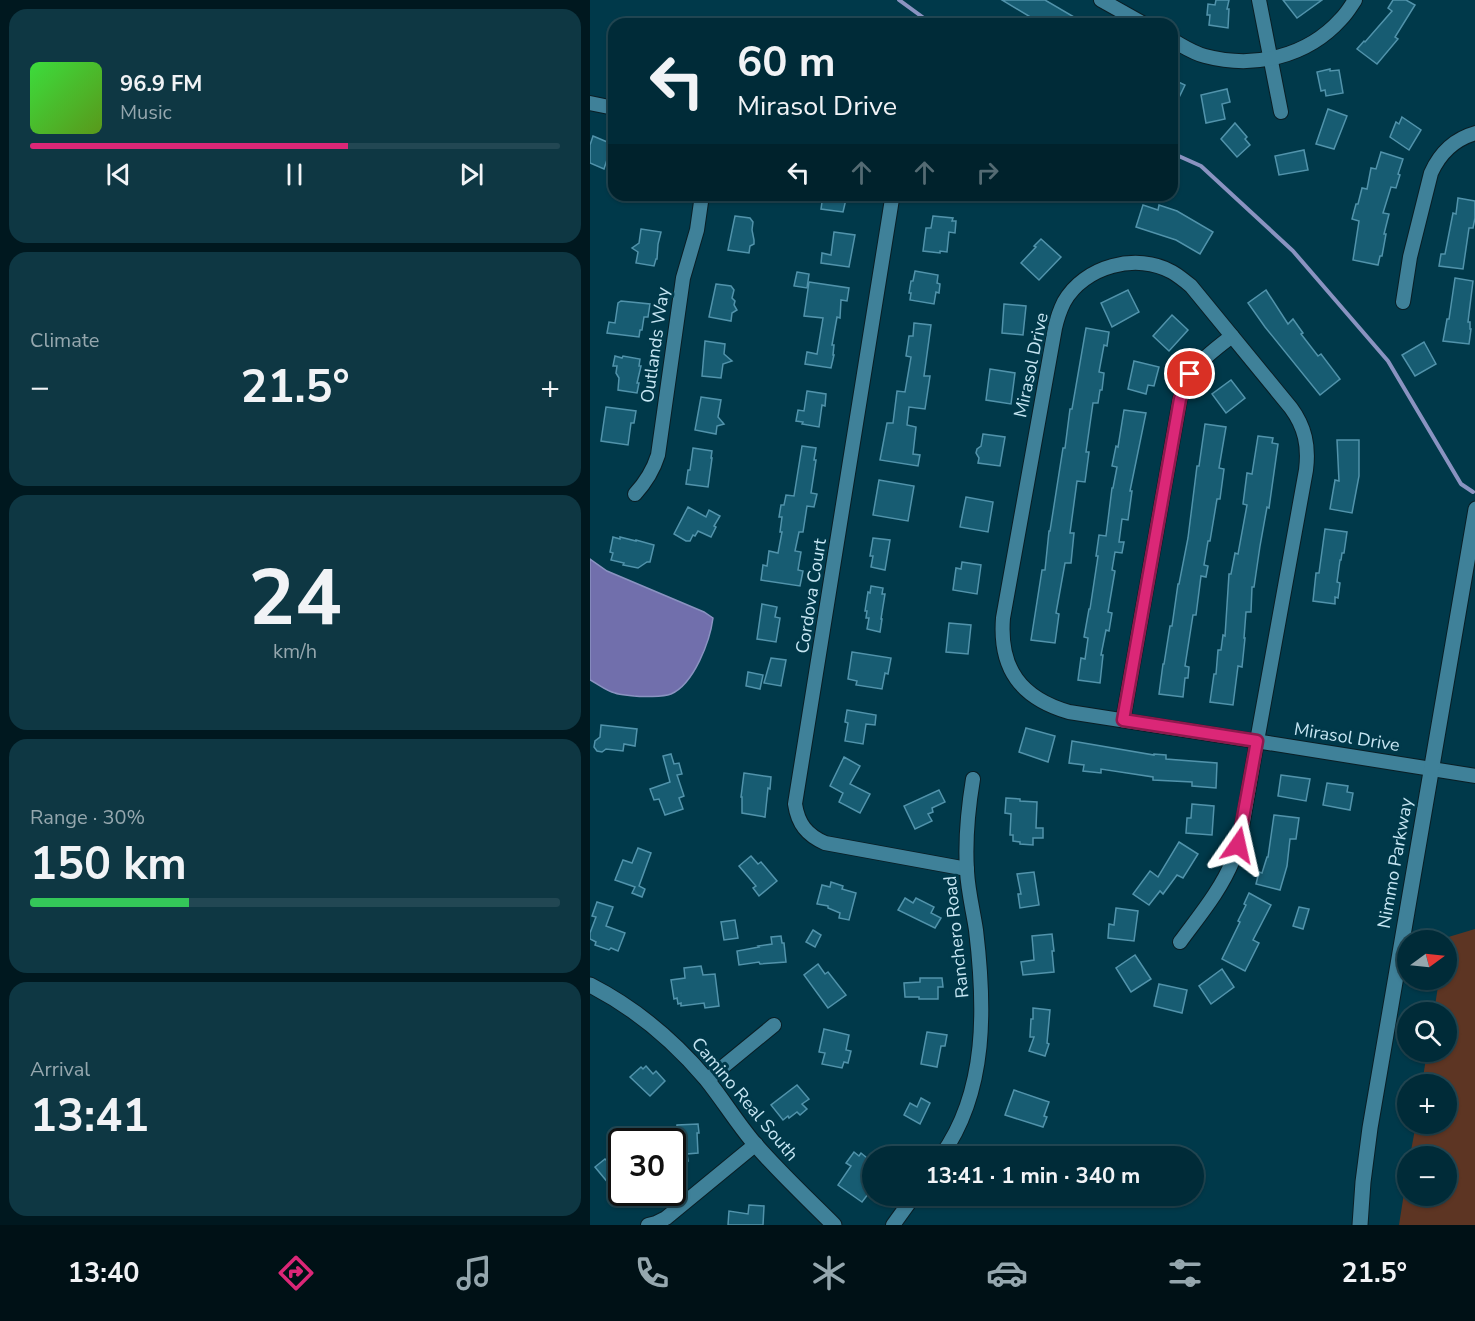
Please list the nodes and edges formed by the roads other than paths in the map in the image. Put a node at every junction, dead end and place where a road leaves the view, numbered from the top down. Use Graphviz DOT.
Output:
graph roads {
  1 [pos="1101,0"];
  2 [pos="1259,0"];
  3 [pos="1355,0"];
  4 [pos="1133,18"];
  5 [pos="1178,43"];
  6 [pos="1271,59"];
  7 [pos="590,103"];
  8 [pos="608,107"];
  9 [pos="1282,112"];
  10 [pos="1475,133"];
  11 [pos="701,201"];
  12 [pos="892,201"];
  13 [pos="1403,302"];
  14 [pos="1232,336"];
  15 [pos="635,494"];
  16 [pos="1475,509"];
  17 [pos="1123,720"];
  18 [pos="1257,741"];
  19 [pos="1431,769"];
  20 [pos="1475,776"];
  21 [pos="973,779"];
  22 [pos="967,869"];
  23 [pos="1181,942"];
  24 [pos="590,985"];
  25 [pos="774,1025"];
  26 [pos="707,1080"];
  27 [pos="756,1144"];
  28 [pos="947,1146"];
  29 [pos="907,1206"];
  30 [pos="648,1225"];
  31 [pos="834,1225"];
  32 [pos="893,1225"];
  33 [pos="1360,1225"];
  1 -- 4 [label="street"];
  2 -- 6 [label="street"];
  3 -- 6 [label="street"];
  5 -- 6 [label="street"];
  6 -- 9 [label="street"];
  7 -- 8 [label="street"];
  10 -- 13 [label="street"];
  11 -- 15 [label="street, Outlands Way"];
  12 -- 22 [label="street, Cordova Court"];
  14 -- 17 [label="street"];
  14 -- 17 [label="street, Mirasol Drive"];
  14 -- 18 [label="street, Mirasol Drive"];
  16 -- 19 [label="street, Nimmo Parkway"];
  17 -- 18 [label="street, Mirasol Drive"];
  18 -- 19 [label="street, Mirasol Drive"];
  18 -- 23 [label="street"];
  19 -- 20 [label="street, Mirasol Drive"];
  19 -- 33 [label="street, Nimmo Parkway"];
  21 -- 22 [label="street, Ranchero Road"];
  22 -- 28 [label="street, Ranchero Road"];
  24 -- 26 [label="street, Camino Real South"];
  25 -- 26 [label="street"];
  26 -- 27 [label="street, Camino Real South"];
  27 -- 30 [label="street"];
  27 -- 31 [label="street, Camino Real South"];
  29 -- 32 [label="street"];
}
